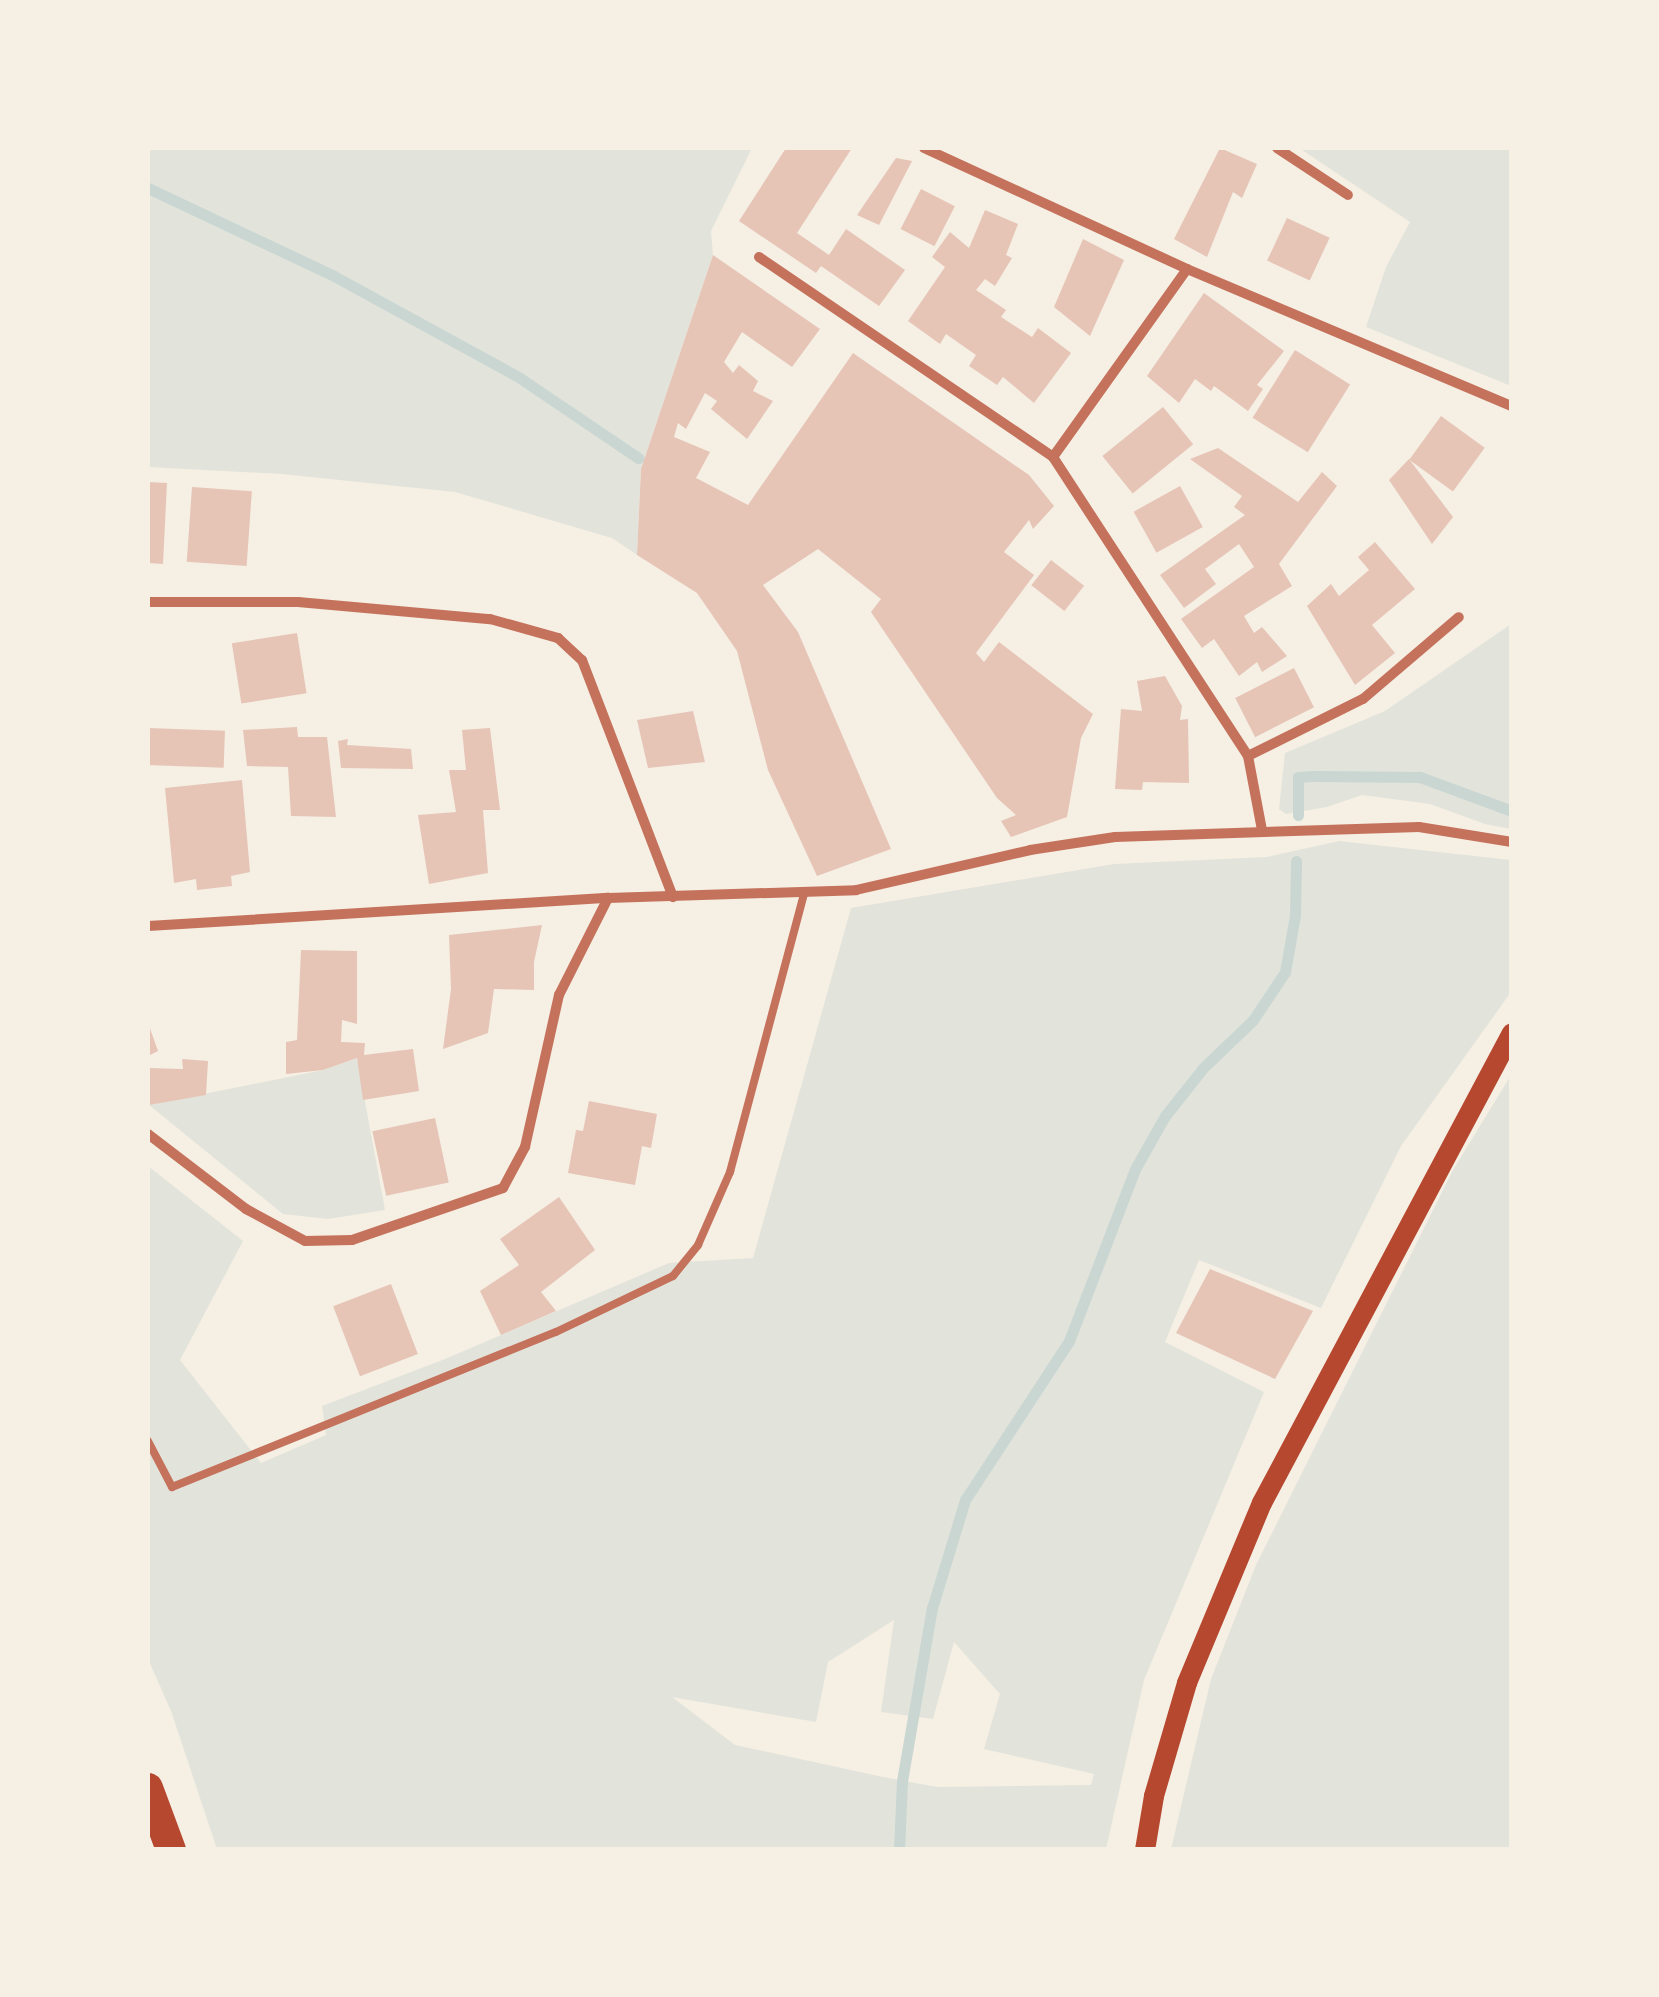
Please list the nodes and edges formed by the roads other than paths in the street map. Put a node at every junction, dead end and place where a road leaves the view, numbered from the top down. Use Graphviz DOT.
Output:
graph roads {
  1 [pos="924,148"];
  2 [pos="1277,148"];
  3 [pos="1348,196"];
  4 [pos="759,256"];
  5 [pos="1188,270"];
  6 [pos="1512,406"];
  7 [pos="1053,457"];
  8 [pos="148,602"];
  9 [pos="1459,617"];
  10 [pos="1248,756"];
  11 [pos="1262,830"];
  12 [pos="1512,842"];
  13 [pos="804,893"];
  14 [pos="673,897"];
  15 [pos="608,898"];
  16 [pos="148,926"];
  17 [pos="1512,1034"];
  18 [pos="148,1134"];
  19 [pos="148,1440"];
  20 [pos="148,1788"];
  21 [pos="171,1850"];
  22 [pos="1145,1850"];
  1 -- 5 [label="street"];
  2 -- 3 [label="street"];
  4 -- 7 [label="street"];
  5 -- 6 [label="street"];
  5 -- 7 [label="street"];
  7 -- 10 [label="street"];
  8 -- 14 [label="street"];
  9 -- 10 [label="street"];
  10 -- 11 [label="street"];
  11 -- 12 [label="street"];
  11 -- 13 [label="street"];
  13 -- 14 [label="street"];
  13 -- 19 [label="lane"];
  14 -- 15 [label="street"];
  15 -- 16 [label="street"];
  15 -- 18 [label="street"];
  17 -- 22 [label="main road"];
  20 -- 21 [label="highway"];
}
